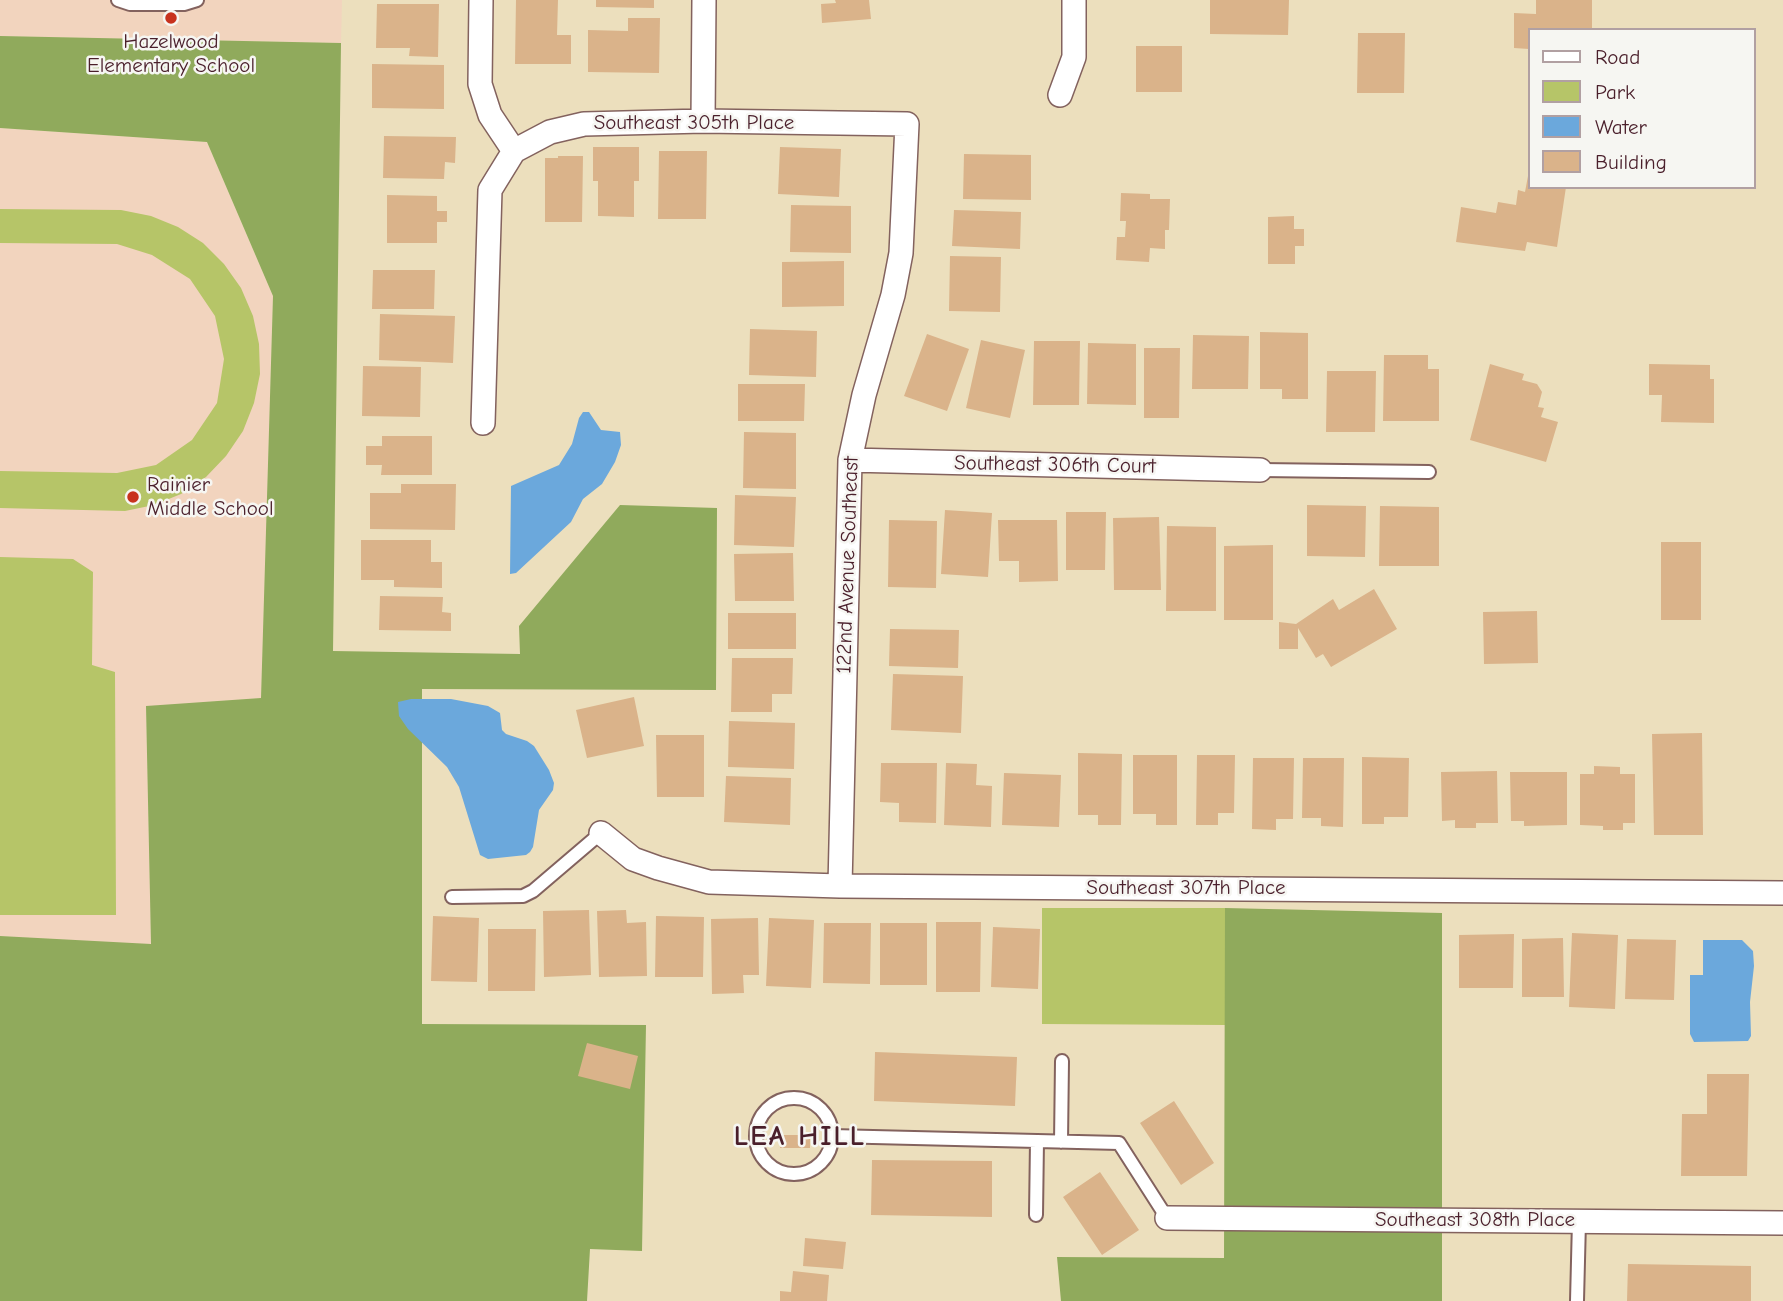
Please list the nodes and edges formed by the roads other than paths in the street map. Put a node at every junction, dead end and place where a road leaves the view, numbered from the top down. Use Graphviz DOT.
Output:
graph roads {
  1 [pos="118,0"];
  2 [pos="197,0"];
  3 [pos="481,0"];
  4 [pos="704,0"];
  5 [pos="1074,0"];
  6 [pos="1060,94"];
  7 [pos="703,121"];
  8 [pos="907,124"];
  9 [pos="514,151"];
  10 [pos="483,423"];
  11 [pos="850,460"];
  12 [pos="1260,470"];
  13 [pos="1429,472"];
  14 [pos="601,833"];
  15 [pos="839,886"];
  16 [pos="1783,893"];
  17 [pos="452,897"];
  18 [pos="1062,1061"];
  19 [pos="832,1136"];
  20 [pos="1037,1141"];
  21 [pos="1061,1142"];
  22 [pos="1036,1214"];
  23 [pos="1167,1218"];
  24 [pos="1579,1221"];
  25 [pos="1783,1223"];
  26 [pos="1577,1301"];
  1 -- 2 [label="lane"];
  3 -- 9 [label="street"];
  4 -- 7 [label="street"];
  5 -- 6 [label="street"];
  7 -- 8 [label="street, Southeast 305th Place"];
  7 -- 9 [label="street, Southeast 305th Place"];
  8 -- 11 [label="street, 122nd Avenue Southeast"];
  9 -- 10 [label="street"];
  11 -- 12 [label="street, Southeast 306th Court"];
  11 -- 15 [label="street, 122nd Avenue Southeast"];
  12 -- 13 [label="lane"];
  14 -- 15 [label="street, Southeast 307th Place"];
  14 -- 17 [label="lane"];
  15 -- 16 [label="street, Southeast 307th Place"];
  18 -- 21 [label="lane"];
  19 -- 19 [label="lane"];
  19 -- 20 [label="lane"];
  20 -- 21 [label="lane"];
  20 -- 22 [label="lane"];
  21 -- 23 [label="lane"];
  23 -- 24 [label="street, Southeast 308th Place"];
  24 -- 25 [label="street, Southeast 308th Place"];
  24 -- 26 [label="lane"];
}
